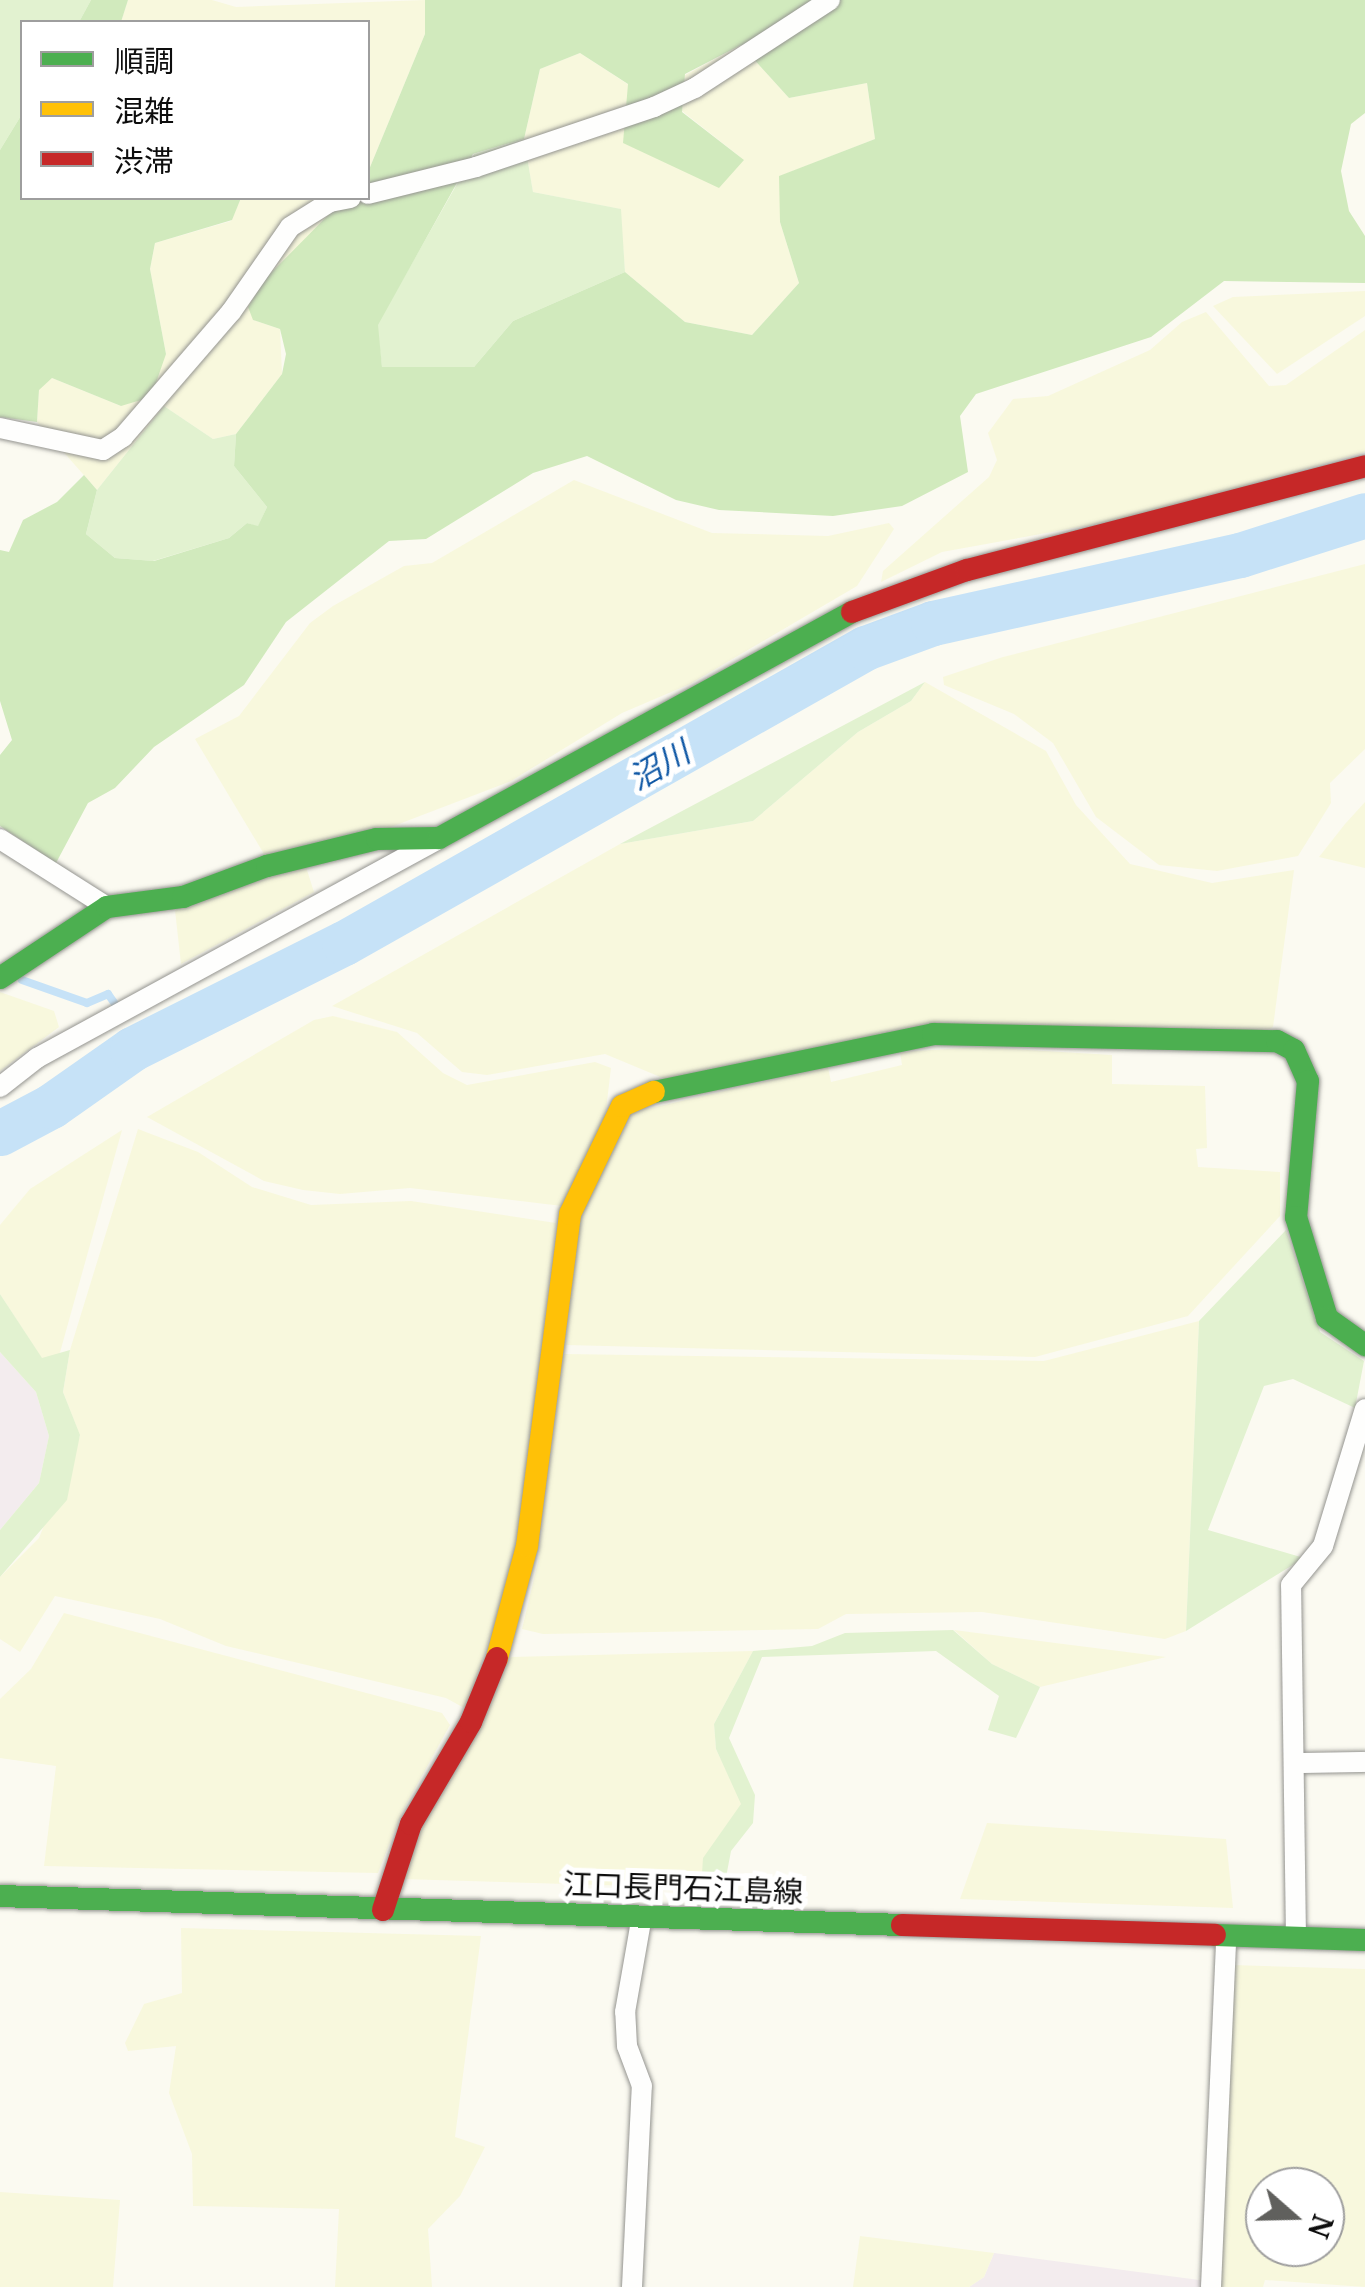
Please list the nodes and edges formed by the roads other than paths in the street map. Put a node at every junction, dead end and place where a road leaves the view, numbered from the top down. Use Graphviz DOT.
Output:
graph roads {
  1 [pos="830,0"];
  2 [pos="370,194"];
  3 [pos="340,200"];
  4 [pos="0,428"];
  5 [pos="1365,466"];
  6 [pos="440,838"];
  7 [pos="0,839"];
  8 [pos="107,906"];
  9 [pos="0,978"];
  10 [pos="0,1087"];
  11 [pos="1365,1346"];
  12 [pos="1365,1410"];
  13 [pos="1365,1762"];
  14 [pos="1298,1763"];
  15 [pos="0,1896"];
  16 [pos="384,1910"];
  17 [pos="642,1916"];
  18 [pos="1226,1938"];
  19 [pos="1296,1938"];
  20 [pos="1365,1940"];
  21 [pos="632,2287"];
  22 [pos="1211,2287"];
  1 -- 2 [label="street"];
  3 -- 4 [label="street"];
  5 -- 6 [label="street"];
  6 -- 8 [label="street"];
  6 -- 10 [label="street"];
  7 -- 8 [label="street"];
  8 -- 9 [label="street"];
  11 -- 16 [label="street"];
  12 -- 14 [label="street"];
  13 -- 14 [label="street"];
  14 -- 19 [label="street"];
  15 -- 16 [label="street, 江口長門石江島線"];
  16 -- 17 [label="street, 江口長門石江島線"];
  17 -- 18 [label="street, 江口長門石江島線"];
  17 -- 21 [label="street"];
  18 -- 19 [label="street, 江口長門石江島線"];
  18 -- 22 [label="street"];
  19 -- 20 [label="street, 江口長門石江島線"];
}
